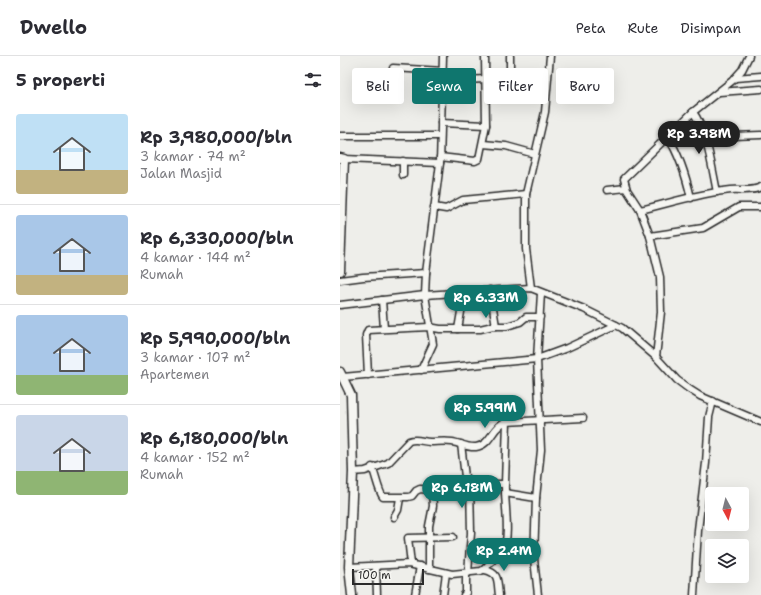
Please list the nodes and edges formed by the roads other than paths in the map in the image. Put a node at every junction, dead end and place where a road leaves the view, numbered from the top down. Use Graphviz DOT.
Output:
graph roads {
  1 [pos="443,56"];
  2 [pos="485,56"];
  3 [pos="510,56"];
  4 [pos="550,56"];
  5 [pos="749,56"];
  6 [pos="443,68"];
  7 [pos="486,68"];
  8 [pos="510,68"];
  9 [pos="761,76"];
  10 [pos="735,78"];
  11 [pos="761,89"];
  12 [pos="718,92"];
  13 [pos="441,104"];
  14 [pos="486,104"];
  15 [pos="693,112"];
  16 [pos="441,123"];
  17 [pos="486,125"];
  18 [pos="761,135"];
  19 [pos="340,136"];
  20 [pos="440,136"];
  21 [pos="668,137"];
  22 [pos="705,140"];
  23 [pos="483,144"];
  24 [pos="535,154"];
  25 [pos="342,159"];
  26 [pos="440,160"];
  27 [pos="403,161"];
  28 [pos="403,175"];
  29 [pos="761,187"];
  30 [pos="626,188"];
  31 [pos="606,190"];
  32 [pos="717,192"];
  33 [pos="526,194"];
  34 [pos="691,198"];
  35 [pos="434,207"];
  36 [pos="761,207"];
  37 [pos="640,210"];
  38 [pos="650,236"];
  39 [pos="340,271"];
  40 [pos="426,273"];
  41 [pos="340,280"];
  42 [pos="531,288"];
  43 [pos="490,290"];
  44 [pos="462,293"];
  45 [pos="541,293"];
  46 [pos="425,296"];
  47 [pos="382,300"];
  48 [pos="340,305"];
  49 [pos="540,317"];
  50 [pos="616,325"];
  51 [pos="496,326"];
  52 [pos="429,327"];
  53 [pos="384,329"];
  54 [pos="458,329"];
  55 [pos="656,357"];
  56 [pos="537,359"];
  57 [pos="422,370"];
  58 [pos="341,374"];
  59 [pos="368,374"];
  60 [pos="357,375"];
  61 [pos="348,386"];
  62 [pos="713,401"];
  63 [pos="583,418"];
  64 [pos="540,420"];
  65 [pos="507,421"];
  66 [pos="761,422"];
  67 [pos="461,444"];
  68 [pos="372,467"];
  69 [pos="353,472"];
  70 [pos="468,484"];
  71 [pos="505,484"];
  72 [pos="432,490"];
  73 [pos="505,493"];
  74 [pos="400,498"];
  75 [pos="536,498"];
  76 [pos="394,517"];
  77 [pos="453,537"];
  78 [pos="430,538"];
  79 [pos="411,564"];
  80 [pos="376,566"];
  81 [pos="420,566"];
  82 [pos="349,568"];
  83 [pos="430,568"];
  84 [pos="485,570"];
  85 [pos="446,573"];
  86 [pos="467,573"];
  87 [pos="352,595"];
  88 [pos="377,595"];
  89 [pos="415,595"];
  90 [pos="442,595"];
  91 [pos="464,595"];
  92 [pos="498,595"];
  93 [pos="538,595"];
  94 [pos="694,595"];
  1 -- 6 [label="street"];
  2 -- 7 [label="street"];
  3 -- 8 [label="street"];
  4 -- 24 [label="street"];
  5 -- 10 [label="street"];
  9 -- 10 [label="street"];
  10 -- 12 [label="street"];
  11 -- 12 [label="street"];
  12 -- 15 [label="street"];
  13 -- 16 [label="street"];
  14 -- 17 [label="street"];
  15 -- 21 [label="street"];
  15 -- 22 [label="street"];
  16 -- 17 [label="street"];
  16 -- 20 [label="street"];
  17 -- 23 [label="street"];
  18 -- 22 [label="street"];
  19 -- 20 [label="street"];
  20 -- 26 [label="street"];
  21 -- 30 [label="street"];
  21 -- 34 [label="street"];
  22 -- 32 [label="street"];
  23 -- 24 [label="street"];
  23 -- 26 [label="street"];
  24 -- 33 [label="street"];
  25 -- 27 [label="street"];
  25 -- 39 [label="main road"];
  26 -- 27 [label="street"];
  26 -- 35 [label="street"];
  27 -- 28 [label="street"];
  29 -- 32 [label="street"];
  30 -- 31 [label="street"];
  30 -- 37 [label="street"];
  32 -- 34 [label="street"];
  33 -- 35 [label="street"];
  33 -- 42 [label="street"];
  34 -- 37 [label="street"];
  35 -- 40 [label="street"];
  36 -- 38 [label="street"];
  37 -- 38 [label="street"];
  38 -- 55 [label="street"];
  40 -- 41 [label="street"];
  40 -- 46 [label="street"];
  42 -- 43 [label="street"];
  42 -- 45 [label="street"];
  43 -- 44 [label="street"];
  43 -- 51 [label="street"];
  44 -- 46 [label="street"];
  44 -- 54 [label="street"];
  45 -- 49 [label="street"];
  45 -- 50 [label="street"];
  46 -- 47 [label="street"];
  46 -- 52 [label="street"];
  47 -- 48 [label="street"];
  47 -- 53 [label="street"];
  49 -- 51 [label="street"];
  49 -- 56 [label="street"];
  50 -- 55 [label="street"];
  50 -- 56 [label="street"];
  51 -- 54 [label="street"];
  52 -- 53 [label="street"];
  52 -- 54 [label="street"];
  52 -- 57 [label="street"];
  53 -- 59 [label="street"];
  55 -- 62 [label="street"];
  56 -- 57 [label="street"];
  56 -- 64 [label="street"];
  57 -- 59 [label="street"];
  58 -- 60 [label="street"];
  58 -- 61 [label="main road"];
  59 -- 60 [label="street"];
  60 -- 61 [label="street"];
  61 -- 69 [label="main road"];
  62 -- 66 [label="street"];
  62 -- 94 [label="street"];
  63 -- 64 [label="street"];
  64 -- 65 [label="street"];
  64 -- 75 [label="street"];
  65 -- 67 [label="street"];
  65 -- 71 [label="street"];
  67 -- 68 [label="street"];
  67 -- 70 [label="street"];
  68 -- 69 [label="street"];
  68 -- 74 [label="street"];
  69 -- 82 [label="main road"];
  70 -- 71 [label="street"];
  70 -- 72 [label="street"];
  70 -- 86 [label="street"];
  71 -- 73 [label="street"];
  72 -- 74 [label="street"];
  72 -- 78 [label="street"];
  73 -- 75 [label="street"];
  73 -- 84 [label="street"];
  74 -- 76 [label="street"];
  75 -- 93 [label="street"];
  77 -- 78 [label="street"];
  78 -- 79 [label="street"];
  78 -- 83 [label="street"];
  79 -- 80 [label="street"];
  79 -- 81 [label="street"];
  80 -- 82 [label="street"];
  80 -- 88 [label="street"];
  81 -- 83 [label="street"];
  81 -- 89 [label="street"];
  82 -- 87 [label="main road"];
  83 -- 85 [label="street"];
  84 -- 86 [label="street"];
  84 -- 92 [label="street"];
  85 -- 86 [label="street"];
  85 -- 90 [label="street"];
  86 -- 91 [label="street"];
}
